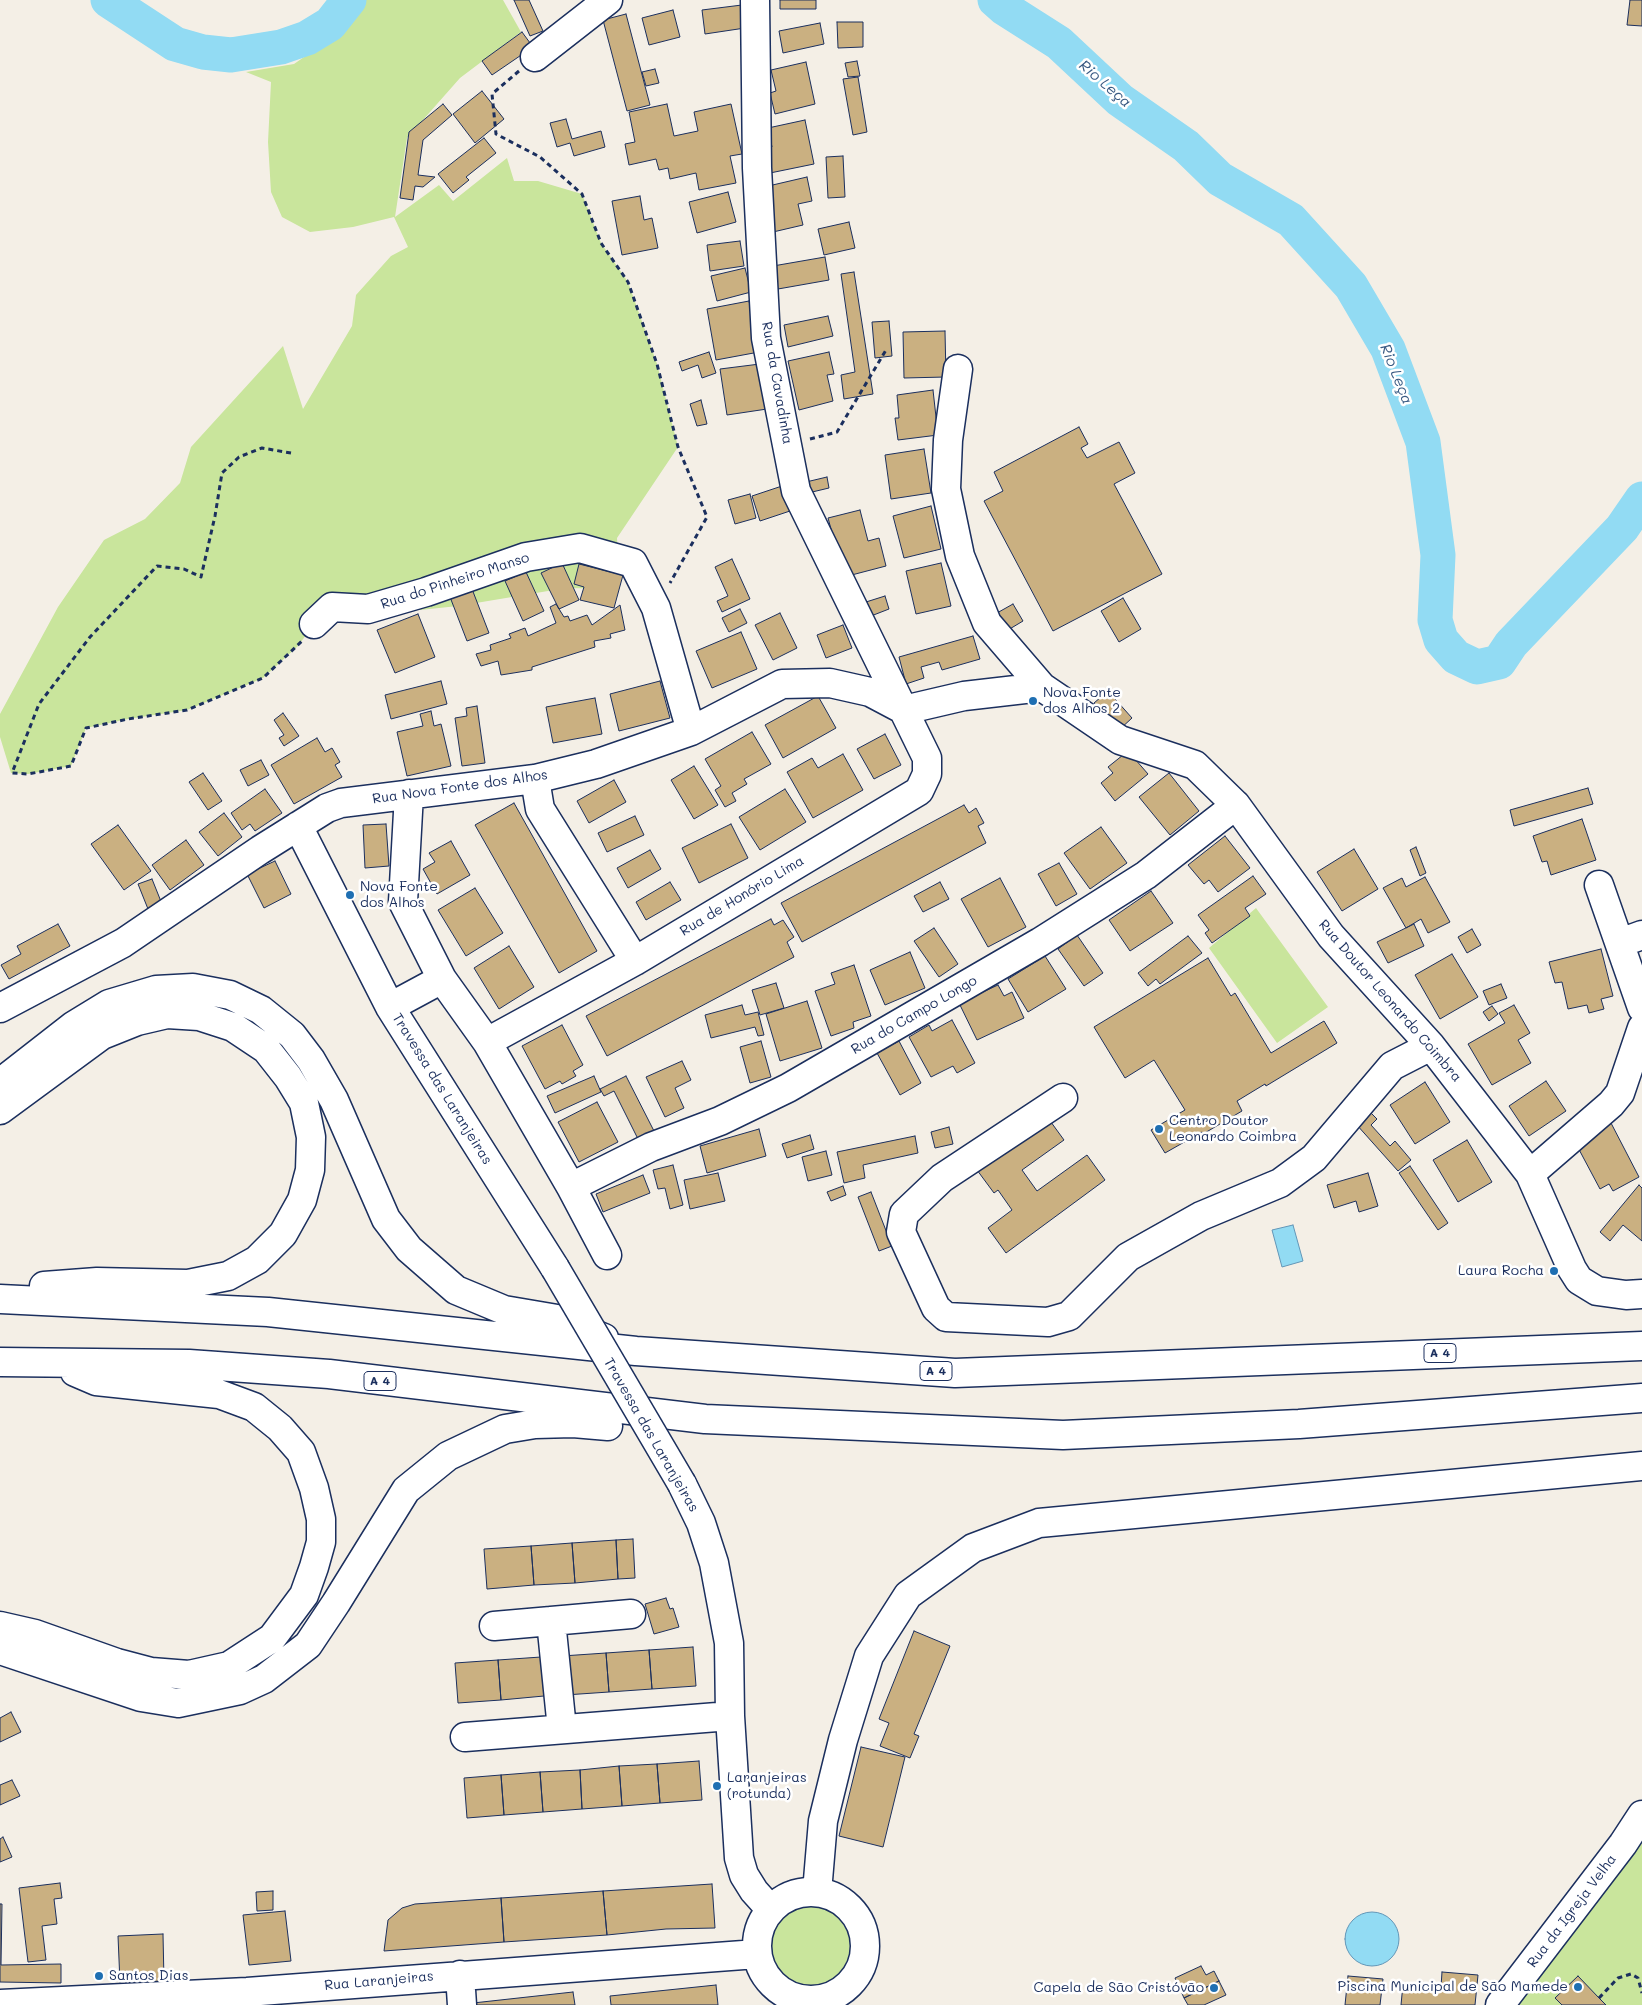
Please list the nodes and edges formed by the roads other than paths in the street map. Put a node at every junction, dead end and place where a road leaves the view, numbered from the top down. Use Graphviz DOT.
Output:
graph roads {
  1 [pos="608,0"];
  2 [pos="755,0"];
  3 [pos="536,57"];
  4 [pos="958,369"];
  5 [pos="314,624"];
  6 [pos="1042,688"];
  7 [pos="904,710"];
  8 [pos="691,731"];
  9 [pos="535,779"];
  10 [pos="409,794"];
  11 [pos="1236,805"];
  12 [pos="298,826"];
  13 [pos="1599,885"];
  14 [pos="1631,939"];
  15 [pos="635,960"];
  16 [pos="442,980"];
  17 [pos="390,1007"];
  18 [pos="0,1008"];
  19 [pos="1642,1008"];
  20 [pos="1642,1028"];
  21 [pos="487,1042"];
  22 [pos="1431,1046"];
  23 [pos="0,1083"];
  24 [pos="1063,1098"];
  25 [pos="0,1110"];
  26 [pos="1530,1174"];
  27 [pos="571,1187"];
  28 [pos="607,1255"];
  29 [pos="0,1290"];
  30 [pos="1642,1294"];
  31 [pos="0,1299"];
  32 [pos="1642,1346"];
  33 [pos="636,1351"];
  34 [pos="0,1362"];
  35 [pos="54,1362"];
  36 [pos="1642,1398"];
  37 [pos="705,1419"];
  38 [pos="1642,1466"];
  39 [pos="631,1614"];
  40 [pos="551,1621"];
  41 [pos="0,1626"];
  42 [pos="494,1626"];
  43 [pos="0,1650"];
  44 [pos="730,1716"];
  45 [pos="562,1729"];
  46 [pos="465,1737"];
  47 [pos="1642,1815"];
  48 [pos="817,1892"];
  49 [pos="771,1910"];
  50 [pos="758,1954"];
  51 [pos="460,1975"];
  52 [pos="247,1998"];
  53 [pos="810,2002"];
  54 [pos="0,2004"];
  55 [pos="462,2005"];
  56 [pos="1500,2005"];
  1 -- 3 [label="main road"];
  2 -- 7 [label="main road, Rua da Cavadinha"];
  4 -- 6 [label="main road, Rua Doutor Leonardo Coimbra"];
  5 -- 8 [label="main road, Rua do Pinheiro Manso"];
  6 -- 7 [label="main road"];
  6 -- 11 [label="main road, Rua Doutor Leonardo Coimbra"];
  7 -- 8 [label="main road, Rua Nova Fonte dos Alhos"];
  7 -- 15 [label="main road, Rua de Honório Lima"];
  8 -- 9 [label="main road, Rua Nova Fonte dos Alhos"];
  9 -- 10 [label="main road, Rua Nova Fonte dos Alhos"];
  9 -- 15 [label="main road"];
  10 -- 12 [label="main road, Rua Nova Fonte dos Alhos"];
  10 -- 16 [label="main road"];
  11 -- 22 [label="main road, Rua Doutor Leonardo Coimbra"];
  11 -- 27 [label="main road, Rua do Campo Longo"];
  12 -- 17 [label="main road, Travessa das Laranjeiras"];
  12 -- 18 [label="main road, Rua Nova Fonte dos Alhos"];
  13 -- 14 [label="main road"];
  14 -- 19 [label="main road"];
  15 -- 21 [label="main road, Rua de Honório Lima"];
  16 -- 17 [label="main road, Travessa das Laranjeiras"];
  16 -- 21 [label="main road"];
  17 -- 44 [label="main road, Travessa das Laranjeiras, bridge"];
  20 -- 26 [label="main road"];
  21 -- 27 [label="main road"];
  22 -- 24 [label="main road"];
  22 -- 26 [label="main road, Rua Doutor Leonardo Coimbra"];
  23 -- 33 [label="main road"];
  25 -- 29 [label="main road"];
  26 -- 30 [label="main road, Rua Doutor Leonardo Coimbra"];
  27 -- 28 [label="main road"];
  31 -- 33 [label="main road, A 4"];
  32 -- 33 [label="main road, A 4"];
  34 -- 35 [label="main road, A 4"];
  35 -- 37 [label="main road, A 4"];
  35 -- 41 [label="main road"];
  36 -- 37 [label="main road, A 4"];
  37 -- 43 [label="main road"];
  38 -- 48 [label="main road"];
  39 -- 40 [label="main road"];
  40 -- 42 [label="main road"];
  40 -- 45 [label="main road"];
  44 -- 45 [label="main road"];
  44 -- 49 [label="main road, Travessa das Laranjeiras"];
  45 -- 46 [label="main road"];
  47 -- 56 [label="main road, Rua da Igreja Velha"];
  48 -- 49 [label="main road"];
  48 -- 53 [label="main road"];
  49 -- 50 [label="main road"];
  50 -- 51 [label="main road, Rua Laranjeiras"];
  50 -- 53 [label="main road"];
  51 -- 52 [label="main road, Rua Laranjeiras"];
  51 -- 55 [label="main road"];
  52 -- 54 [label="main road, Rua Laranjeiras"];
}
